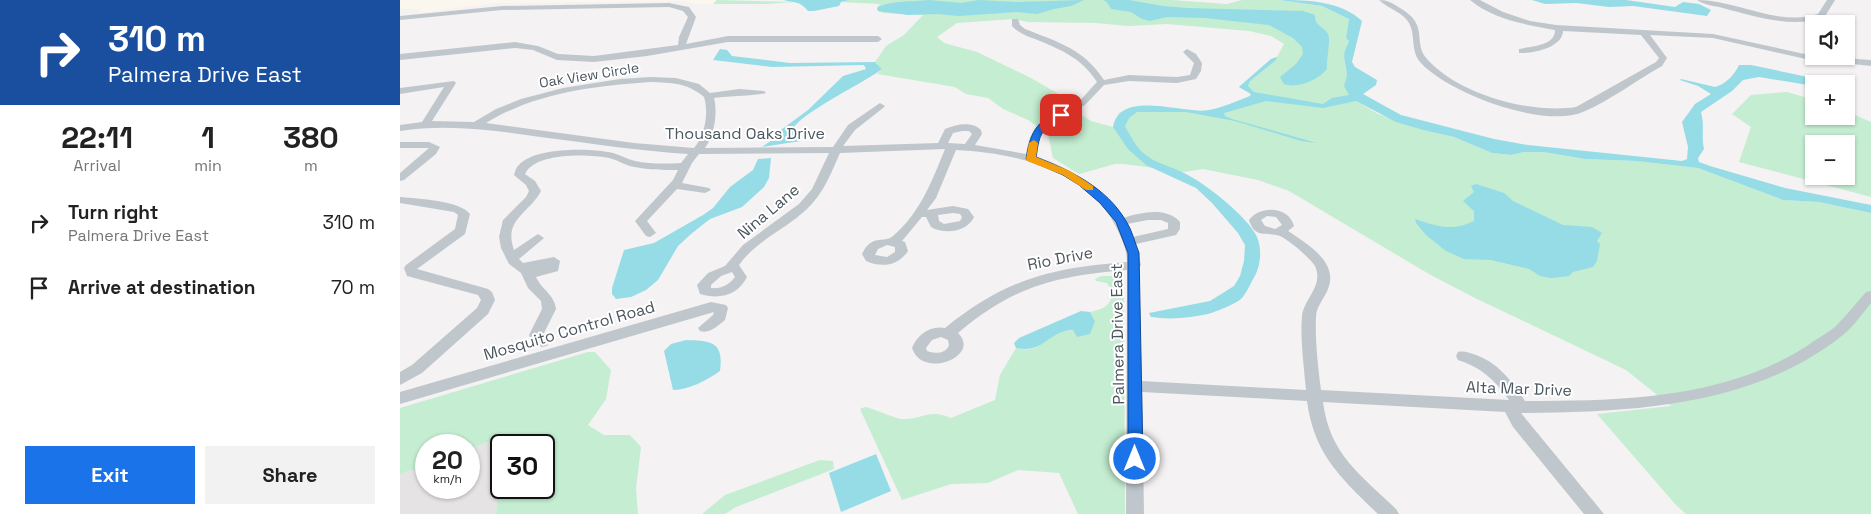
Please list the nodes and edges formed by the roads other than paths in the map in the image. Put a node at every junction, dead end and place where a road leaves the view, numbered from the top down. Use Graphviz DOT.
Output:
graph roads {
  1 [pos="1382,0"];
  2 [pos="1474,0"];
  3 [pos="1701,0"];
  4 [pos="1831,0"];
  5 [pos="400,18"];
  6 [pos="1014,21"];
  7 [pos="1559,27"];
  8 [pos="1643,32"];
  9 [pos="878,39"];
  10 [pos="682,47"];
  11 [pos="1522,51"];
  12 [pos="1186,52"];
  13 [pos="400,57"];
  14 [pos="1871,63"];
  15 [pos="1102,82"];
  16 [pos="400,91"];
  17 [pos="761,92"];
  18 [pos="708,96"];
  19 [pos="880,106"];
  20 [pos="477,125"];
  21 [pos="425,126"];
  22 [pos="400,128"];
  23 [pos="580,139"];
  24 [pos="400,145"];
  25 [pos="947,146"];
  26 [pos="968,147"];
  27 [pos="836,150"];
  28 [pos="695,151"];
  29 [pos="559,154"];
  30 [pos="1031,159"];
  31 [pos="684,166"];
  32 [pos="400,178"];
  33 [pos="675,185"];
  34 [pos="705,190"];
  35 [pos="400,200"];
  36 [pos="1121,222"];
  37 [pos="1282,231"];
  38 [pos="650,234"];
  39 [pos="538,238"];
  40 [pos="894,242"];
  41 [pos="1130,242"];
  42 [pos="1135,265"];
  43 [pos="520,267"];
  44 [pos="730,268"];
  45 [pos="1871,295"];
  46 [pos="705,328"];
  47 [pos="948,333"];
  48 [pos="542,342"];
  49 [pos="1463,356"];
  50 [pos="400,379"];
  51 [pos="1135,386"];
  52 [pos="1315,396"];
  53 [pos="400,398"];
  54 [pos="1515,407"];
  55 [pos="1135,514"];
  56 [pos="1390,514"];
  57 [pos="1595,514"];
  1 -- 8 [label="street"];
  2 -- 7 [label="street"];
  3 -- 4 [label="street"];
  5 -- 10 [label="street"];
  6 -- 15 [label="street"];
  7 -- 8 [label="street"];
  7 -- 11 [label="street"];
  8 -- 14 [label="street"];
  9 -- 10 [label="street"];
  10 -- 13 [label="street"];
  12 -- 15 [label="street"];
  15 -- 30 [label="street"];
  16 -- 21 [label="street"];
  17 -- 18 [label="street"];
  18 -- 20 [label="street, Oak View Circle"];
  18 -- 28 [label="street"];
  19 -- 27 [label="street, Nina Lane"];
  20 -- 21 [label="street, Thousand Oaks Drive"];
  20 -- 23 [label="street, Thousand Oaks Drive"];
  21 -- 22 [label="street, Thousand Oaks Drive"];
  23 -- 28 [label="street, Thousand Oaks Drive"];
  23 -- 29 [label="street"];
  24 -- 32 [label="street"];
  25 -- 26 [label="street, Thousand Oaks Drive"];
  25 -- 26 [label="street"];
  25 -- 27 [label="street, Thousand Oaks Drive"];
  25 -- 40 [label="street"];
  26 -- 30 [label="street, Thousand Oaks Drive"];
  27 -- 28 [label="street, Thousand Oaks Drive"];
  27 -- 44 [label="street, Nina Lane"];
  28 -- 31 [label="street"];
  29 -- 31 [label="street, Thousand Oaks Drive"];
  29 -- 43 [label="street"];
  30 -- 36 [label="street, Palmera Drive East"];
  31 -- 33 [label="street"];
  33 -- 34 [label="street"];
  33 -- 38 [label="street"];
  35 -- 50 [label="street"];
  36 -- 41 [label="street, Palmera Drive East"];
  36 -- 41 [label="street"];
  37 -- 52 [label="street"];
  39 -- 43 [label="street"];
  41 -- 42 [label="street, Palmera Drive East"];
  42 -- 47 [label="street, Rio Drive"];
  42 -- 51 [label="street, Palmera Drive East"];
  43 -- 48 [label="street"];
  45 -- 54 [label="street, Alta Mar Drive"];
  46 -- 53 [label="street, Mosquito Control Road"];
  49 -- 54 [label="street"];
  51 -- 52 [label="street, Alta Mar Drive"];
  51 -- 55 [label="street, Palmera Drive East"];
  52 -- 54 [label="street, Alta Mar Drive"];
  52 -- 56 [label="street"];
  54 -- 57 [label="street"];
}
